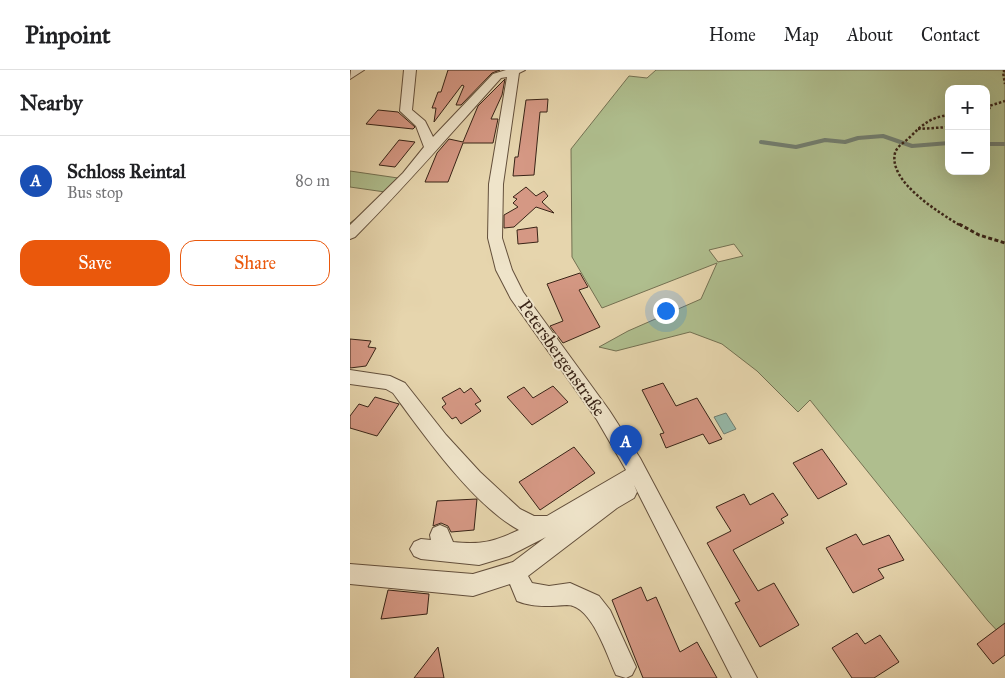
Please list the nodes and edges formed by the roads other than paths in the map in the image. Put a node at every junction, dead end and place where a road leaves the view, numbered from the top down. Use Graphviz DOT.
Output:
graph roads {
  1 [pos="358,70"];
  2 [pos="410,70"];
  3 [pos="516,70"];
  4 [pos="350,76"];
  5 [pos="431,147"];
  6 [pos="350,234"];
  7 [pos="350,378"];
  8 [pos="641,479"];
  9 [pos="550,525"];
  10 [pos="421,549"];
  11 [pos="515,571"];
  12 [pos="350,574"];
  13 [pos="624,667"];
  14 [pos="745,678"];
  1 -- 4 [label="street"];
  2 -- 5 [label="street"];
  3 -- 5 [label="street"];
  3 -- 8 [label="street, Petersbergenstraße"];
  5 -- 6 [label="street"];
  7 -- 9 [label="street"];
  8 -- 9 [label="street"];
  8 -- 11 [label="street"];
  8 -- 14 [label="street, Petersbergenstraße"];
  9 -- 10 [label="street"];
  11 -- 12 [label="street"];
  11 -- 13 [label="street"];
}
